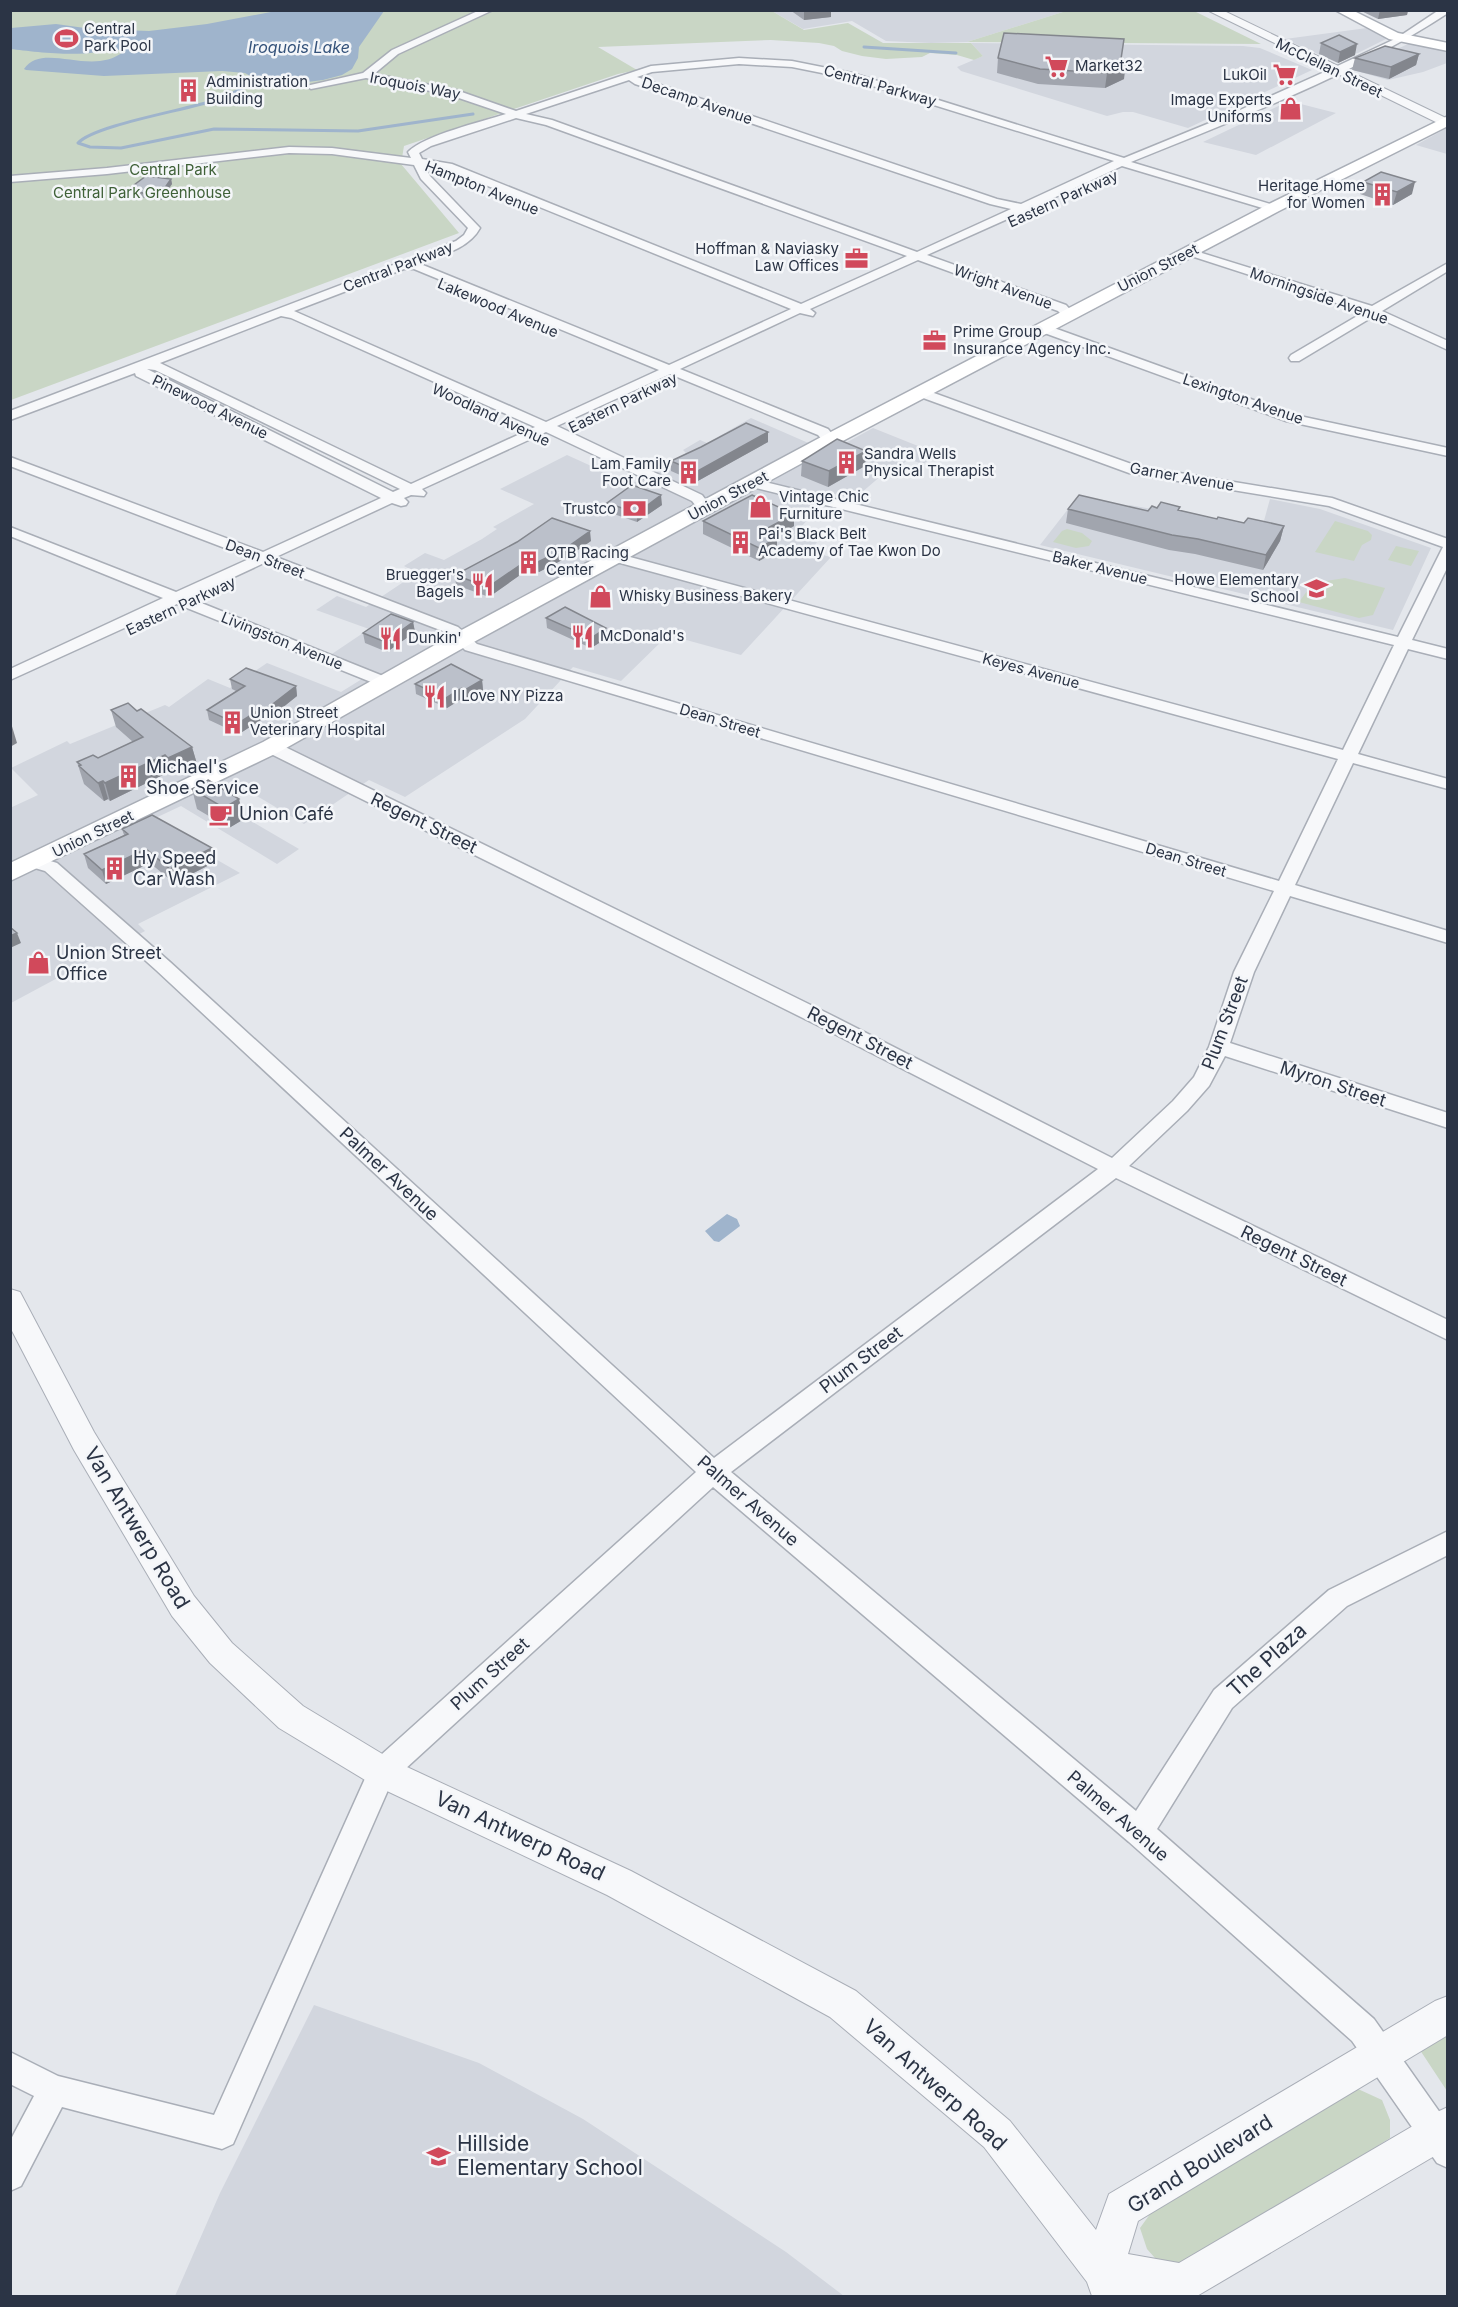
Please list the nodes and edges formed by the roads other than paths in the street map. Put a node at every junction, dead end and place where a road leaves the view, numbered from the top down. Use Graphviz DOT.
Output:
graph roads {
  1 [pos="489,10"];
  2 [pos="1212,10"];
  3 [pos="1341,10"];
  4 [pos="1446,10"];
  5 [pos="1403,38"];
  6 [pos="1448,48"];
  7 [pos="1334,71"];
  8 [pos="366,75"];
  9 [pos="630,76"];
  10 [pos="311,86"];
  11 [pos="523,116"];
  12 [pos="1446,122"];
  13 [pos="416,162"];
  14 [pos="1129,164"];
  15 [pos="10,179"];
  16 [pos="1274,207"];
  17 [pos="1029,209"];
  18 [pos="1188,252"];
  19 [pos="919,261"];
  20 [pos="404,265"];
  21 [pos="1447,267"];
  22 [pos="1371,310"];
  23 [pos="806,311"];
  24 [pos="279,312"];
  25 [pos="1069,315"];
  26 [pos="1043,328"];
  27 [pos="1448,346"];
  28 [pos="1295,358"];
  29 [pos="141,365"];
  30 [pos="671,375"];
  31 [pos="920,392"];
  32 [pos="10,416"];
  33 [pos="531,434"];
  34 [pos="546,434"];
  35 [pos="561,434"];
  36 [pos="830,440"];
  37 [pos="1448,452"];
  38 [pos="10,461"];
  39 [pos="753,483"];
  40 [pos="410,489"];
  41 [pos="423,495"];
  42 [pos="398,501"];
  43 [pos="705,508"];
  44 [pos="10,531"];
  45 [pos="1448,544"];
  46 [pos="1448,550"];
  47 [pos="614,557"];
  48 [pos="267,561"];
  49 [pos="182,600"];
  50 [pos="464,638"];
  51 [pos="1403,643"];
  52 [pos="1448,654"];
  53 [pos="10,675"];
  54 [pos="387,683"];
  55 [pos="10,684"];
  56 [pos="271,747"];
  57 [pos="1346,757"];
  58 [pos="1448,784"];
  59 [pos="34,862"];
  60 [pos="10,873"];
  61 [pos="1285,889"];
  62 [pos="1448,937"];
  63 [pos="1219,1047"];
  64 [pos="1448,1121"];
  65 [pos="1114,1168"];
  66 [pos="10,1300"];
  67 [pos="1448,1331"];
  68 [pos="713,1472"];
  69 [pos="1448,1542"];
  70 [pos="382,1772"];
  71 [pos="1139,1833"];
  72 [pos="1448,2014"];
  73 [pos="1381,2054"];
  74 [pos="10,2067"];
  75 [pos="54,2090"];
  76 [pos="1443,2137"];
  77 [pos="10,2175"];
  78 [pos="1107,2283"];
  1 -- 8 [label="street"];
  2 -- 7 [label="street, McClellan Street"];
  3 -- 5 [label="main road"];
  4 -- 5 [label="street, Eastern Parkway"];
  5 -- 6 [label="main road"];
  5 -- 7 [label="street, Eastern Parkway"];
  7 -- 12 [label="street, McClellan Street"];
  7 -- 14 [label="street, Eastern Parkway"];
  8 -- 10 [label="street, Iroquois Way"];
  8 -- 11 [label="street, Iroquois Way"];
  9 -- 11 [label="street, Central Parkway"];
  9 -- 14 [label="street, Central Parkway"];
  9 -- 17 [label="street, Decamp Avenue"];
  11 -- 13 [label="street, Central Parkway"];
  11 -- 19 [label="street, Wright Avenue"];
  12 -- 16 [label="main road, Union Street"];
  13 -- 15 [label="street, Hampton Avenue"];
  13 -- 20 [label="street, Central Parkway"];
  13 -- 23 [label="street, Hampton Avenue"];
  14 -- 16 [label="street, Central Parkway"];
  14 -- 17 [label="street, Eastern Parkway"];
  16 -- 18 [label="main road, Union Street"];
  17 -- 19 [label="street, Eastern Parkway"];
  18 -- 22 [label="street, Morningside Avenue"];
  18 -- 25 [label="main road, Union Street"];
  19 -- 23 [label="street, Eastern Parkway"];
  19 -- 25 [label="street, Wright Avenue"];
  20 -- 24 [label="street, Central Parkway"];
  20 -- 30 [label="street, Lakewood Avenue"];
  21 -- 22 [label="street"];
  22 -- 27 [label="street, Morningside Avenue"];
  22 -- 28 [label="street"];
  23 -- 30 [label="street, Eastern Parkway"];
  24 -- 29 [label="street, Central Parkway"];
  24 -- 33 [label="street, Woodland Avenue"];
  24 -- 34 [label="street, Woodland Avenue"];
  25 -- 26 [label="main road, Union Street"];
  26 -- 31 [label="main road, Union Street"];
  26 -- 37 [label="street, Lexington Avenue"];
  29 -- 32 [label="street, Central Parkway"];
  29 -- 40 [label="street, Pinewood Avenue"];
  29 -- 42 [label="street, Pinewood Avenue"];
  30 -- 34 [label="street, Eastern Parkway"];
  30 -- 35 [label="street, Eastern Parkway"];
  30 -- 36 [label="street, Lakewood Avenue"];
  31 -- 36 [label="main road, Union Street"];
  31 -- 45 [label="street, Garner Avenue"];
  33 -- 34 [label="street, Woodland Avenue"];
  33 -- 40 [label="street, Eastern Parkway"];
  34 -- 35 [label="street, Woodland Avenue"];
  34 -- 41 [label="street, Eastern Parkway"];
  34 -- 43 [label="street, Woodland Avenue"];
  35 -- 43 [label="street, Woodland Avenue"];
  36 -- 39 [label="main road, Union Street"];
  38 -- 48 [label="street, Dean Street"];
  39 -- 43 [label="main road, Union Street"];
  39 -- 51 [label="street, Baker Avenue"];
  40 -- 41 [label="street, Pinewood Avenue"];
  40 -- 42 [label="street, Eastern Parkway"];
  41 -- 42 [label="street, Eastern Parkway"];
  42 -- 48 [label="street, Eastern Parkway"];
  43 -- 47 [label="main road, Union Street"];
  44 -- 49 [label="street, Livingston Avenue"];
  46 -- 51 [label="street, Plum Street"];
  47 -- 50 [label="main road, Union Street"];
  47 -- 57 [label="street, Keyes Avenue"];
  48 -- 49 [label="street, Eastern Parkway"];
  48 -- 50 [label="street, Dean Street"];
  49 -- 53 [label="street, Eastern Parkway"];
  49 -- 54 [label="street, Livingston Avenue"];
  49 -- 55 [label="street, Eastern Parkway"];
  50 -- 54 [label="main road, Union Street"];
  50 -- 61 [label="street, Dean Street"];
  51 -- 52 [label="street, Baker Avenue"];
  51 -- 57 [label="street, Plum Street"];
  54 -- 56 [label="main road, Union Street"];
  56 -- 59 [label="main road, Union Street"];
  56 -- 65 [label="street, Regent Street"];
  57 -- 58 [label="street, Keyes Avenue"];
  57 -- 61 [label="street, Plum Street"];
  59 -- 60 [label="main road, Union Street"];
  59 -- 68 [label="street, Palmer Avenue"];
  61 -- 62 [label="street, Dean Street"];
  61 -- 63 [label="street, Plum Street"];
  63 -- 64 [label="street, Myron Street"];
  63 -- 65 [label="street, Plum Street"];
  65 -- 67 [label="street, Regent Street"];
  65 -- 68 [label="street, Plum Street"];
  66 -- 70 [label="street, Van Antwerp Road"];
  68 -- 70 [label="street, Plum Street"];
  68 -- 71 [label="street, Palmer Avenue"];
  69 -- 71 [label="street, The Plaza"];
  70 -- 75 [label="street, Plum Street"];
  70 -- 78 [label="street, Van Antwerp Road"];
  71 -- 73 [label="street, Palmer Avenue"];
  72 -- 73 [label="street, Grand Boulevard"];
  73 -- 76 [label="street, Palmer Avenue"];
  73 -- 78 [label="street, Grand Boulevard"];
  74 -- 75 [label="street"];
  75 -- 77 [label="street"];
  76 -- 78 [label="street"];
}
